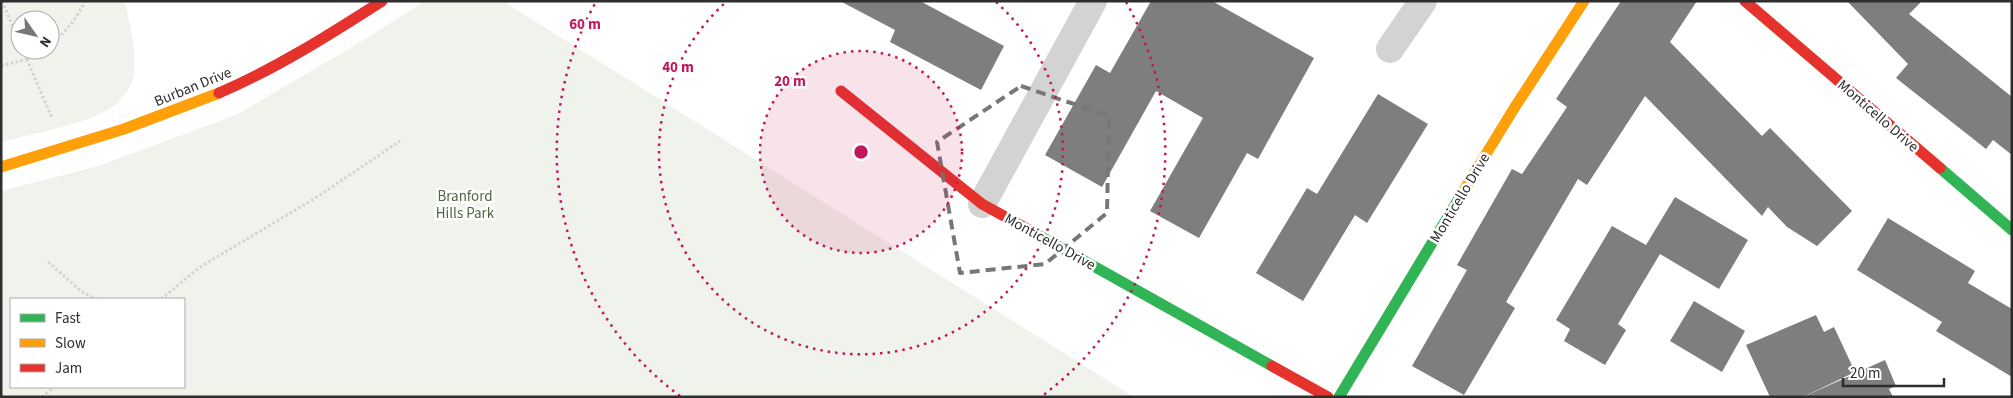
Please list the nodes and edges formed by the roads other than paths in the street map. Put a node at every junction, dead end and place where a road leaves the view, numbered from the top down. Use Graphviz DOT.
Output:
graph roads {
  1 [pos="382,1"];
  2 [pos="1093,1"];
  3 [pos="1423,1"];
  4 [pos="1584,1"];
  5 [pos="1746,1"];
  6 [pos="1390,49"];
  7 [pos="841,90"];
  8 [pos="1,167"];
  9 [pos="982,204"];
  10 [pos="2012,230"];
  11 [pos="1328,397"];
  12 [pos="1339,397"];
  1 -- 8 [label="street, Burban Drive"];
  2 -- 9 [label="street"];
  3 -- 6 [label="street"];
  4 -- 12 [label="street, Monticello Drive"];
  5 -- 10 [label="street, Monticello Drive"];
  7 -- 9 [label="street, Monticello Drive"];
  9 -- 11 [label="street, Monticello Drive"];
}
